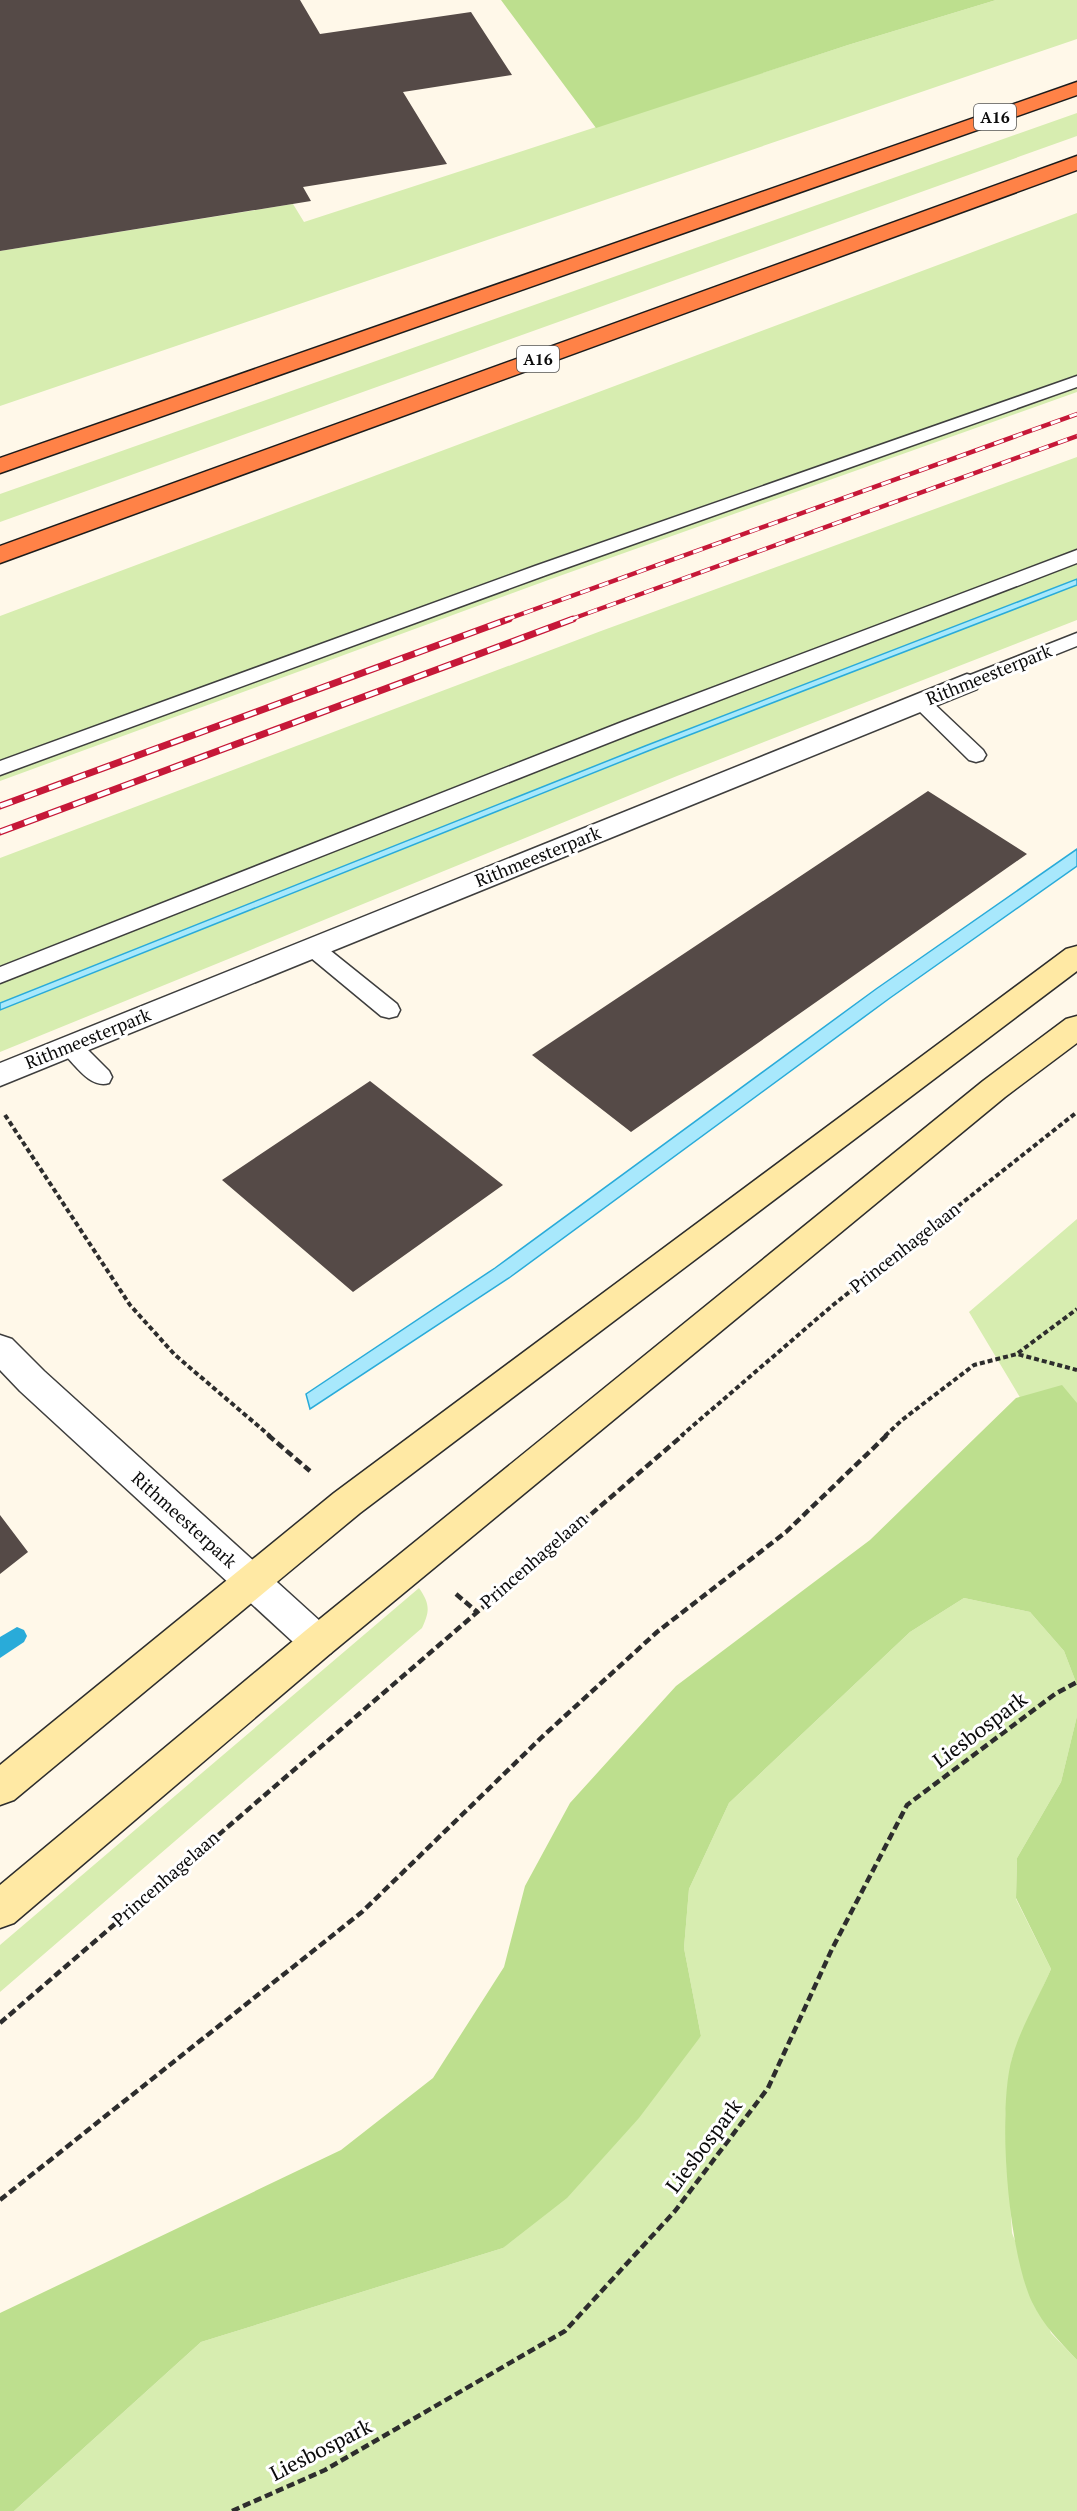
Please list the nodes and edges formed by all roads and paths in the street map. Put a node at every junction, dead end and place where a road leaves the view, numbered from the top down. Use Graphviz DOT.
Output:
graph roads {
  1 [pos="1077,88"];
  2 [pos="1077,163"];
  3 [pos="1077,381"];
  4 [pos="0,466"];
  5 [pos="0,555"];
  6 [pos="1077,556"];
  7 [pos="1077,639"];
  8 [pos="967,683"];
  9 [pos="921,702"];
  10 [pos="976,755"];
  11 [pos="0,768"];
  12 [pos="313,948"];
  13 [pos="1077,956"];
  14 [pos="0,975"];
  15 [pos="389,1010"];
  16 [pos="1077,1027"];
  17 [pos="70,1046"];
  18 [pos="0,1075"];
  19 [pos="101,1077"];
  20 [pos="0,1108"];
  21 [pos="1077,1112"];
  22 [pos="1077,1309"];
  23 [pos="0,1348"];
  24 [pos="1017,1354"];
  25 [pos="1077,1370"];
  26 [pos="347,1503"];
  27 [pos="418,1562"];
  28 [pos="251,1581"];
  29 [pos="476,1611"];
  30 [pos="318,1641"];
  31 [pos="1077,1682"];
  32 [pos="0,1788"];
  33 [pos="0,1910"];
  34 [pos="0,2023"];
  35 [pos="0,2200"];
  36 [pos="232,2511"];
  1 -- 4 [label="highway, A16"];
  2 -- 5 [label="highway, A16"];
  3 -- 11 [label="lane"];
  6 -- 14 [label="lane"];
  7 -- 8 [label="lane, Rithmeesterpark"];
  8 -- 9 [label="street, Rithmeesterpark"];
  9 -- 10 [label="lane"];
  9 -- 12 [label="street, Rithmeesterpark"];
  12 -- 15 [label="lane"];
  12 -- 17 [label="street, Rithmeesterpark"];
  13 -- 26 [label="main road"];
  16 -- 27 [label="main road"];
  17 -- 18 [label="street, Rithmeesterpark"];
  17 -- 19 [label="lane"];
  20 -- 26 [label="path"];
  21 -- 29 [label="path, Princenhagelaan"];
  22 -- 24 [label="path"];
  23 -- 28 [label="street, Rithmeesterpark"];
  24 -- 25 [label="path"];
  24 -- 35 [label="path"];
  26 -- 28 [label="main road"];
  27 -- 29 [label="path"];
  27 -- 30 [label="main road"];
  28 -- 30 [label="street, Rithmeesterpark"];
  28 -- 32 [label="main road"];
  29 -- 34 [label="path, Princenhagelaan"];
  30 -- 33 [label="main road"];
  31 -- 36 [label="path, Liesbospark"];
}
